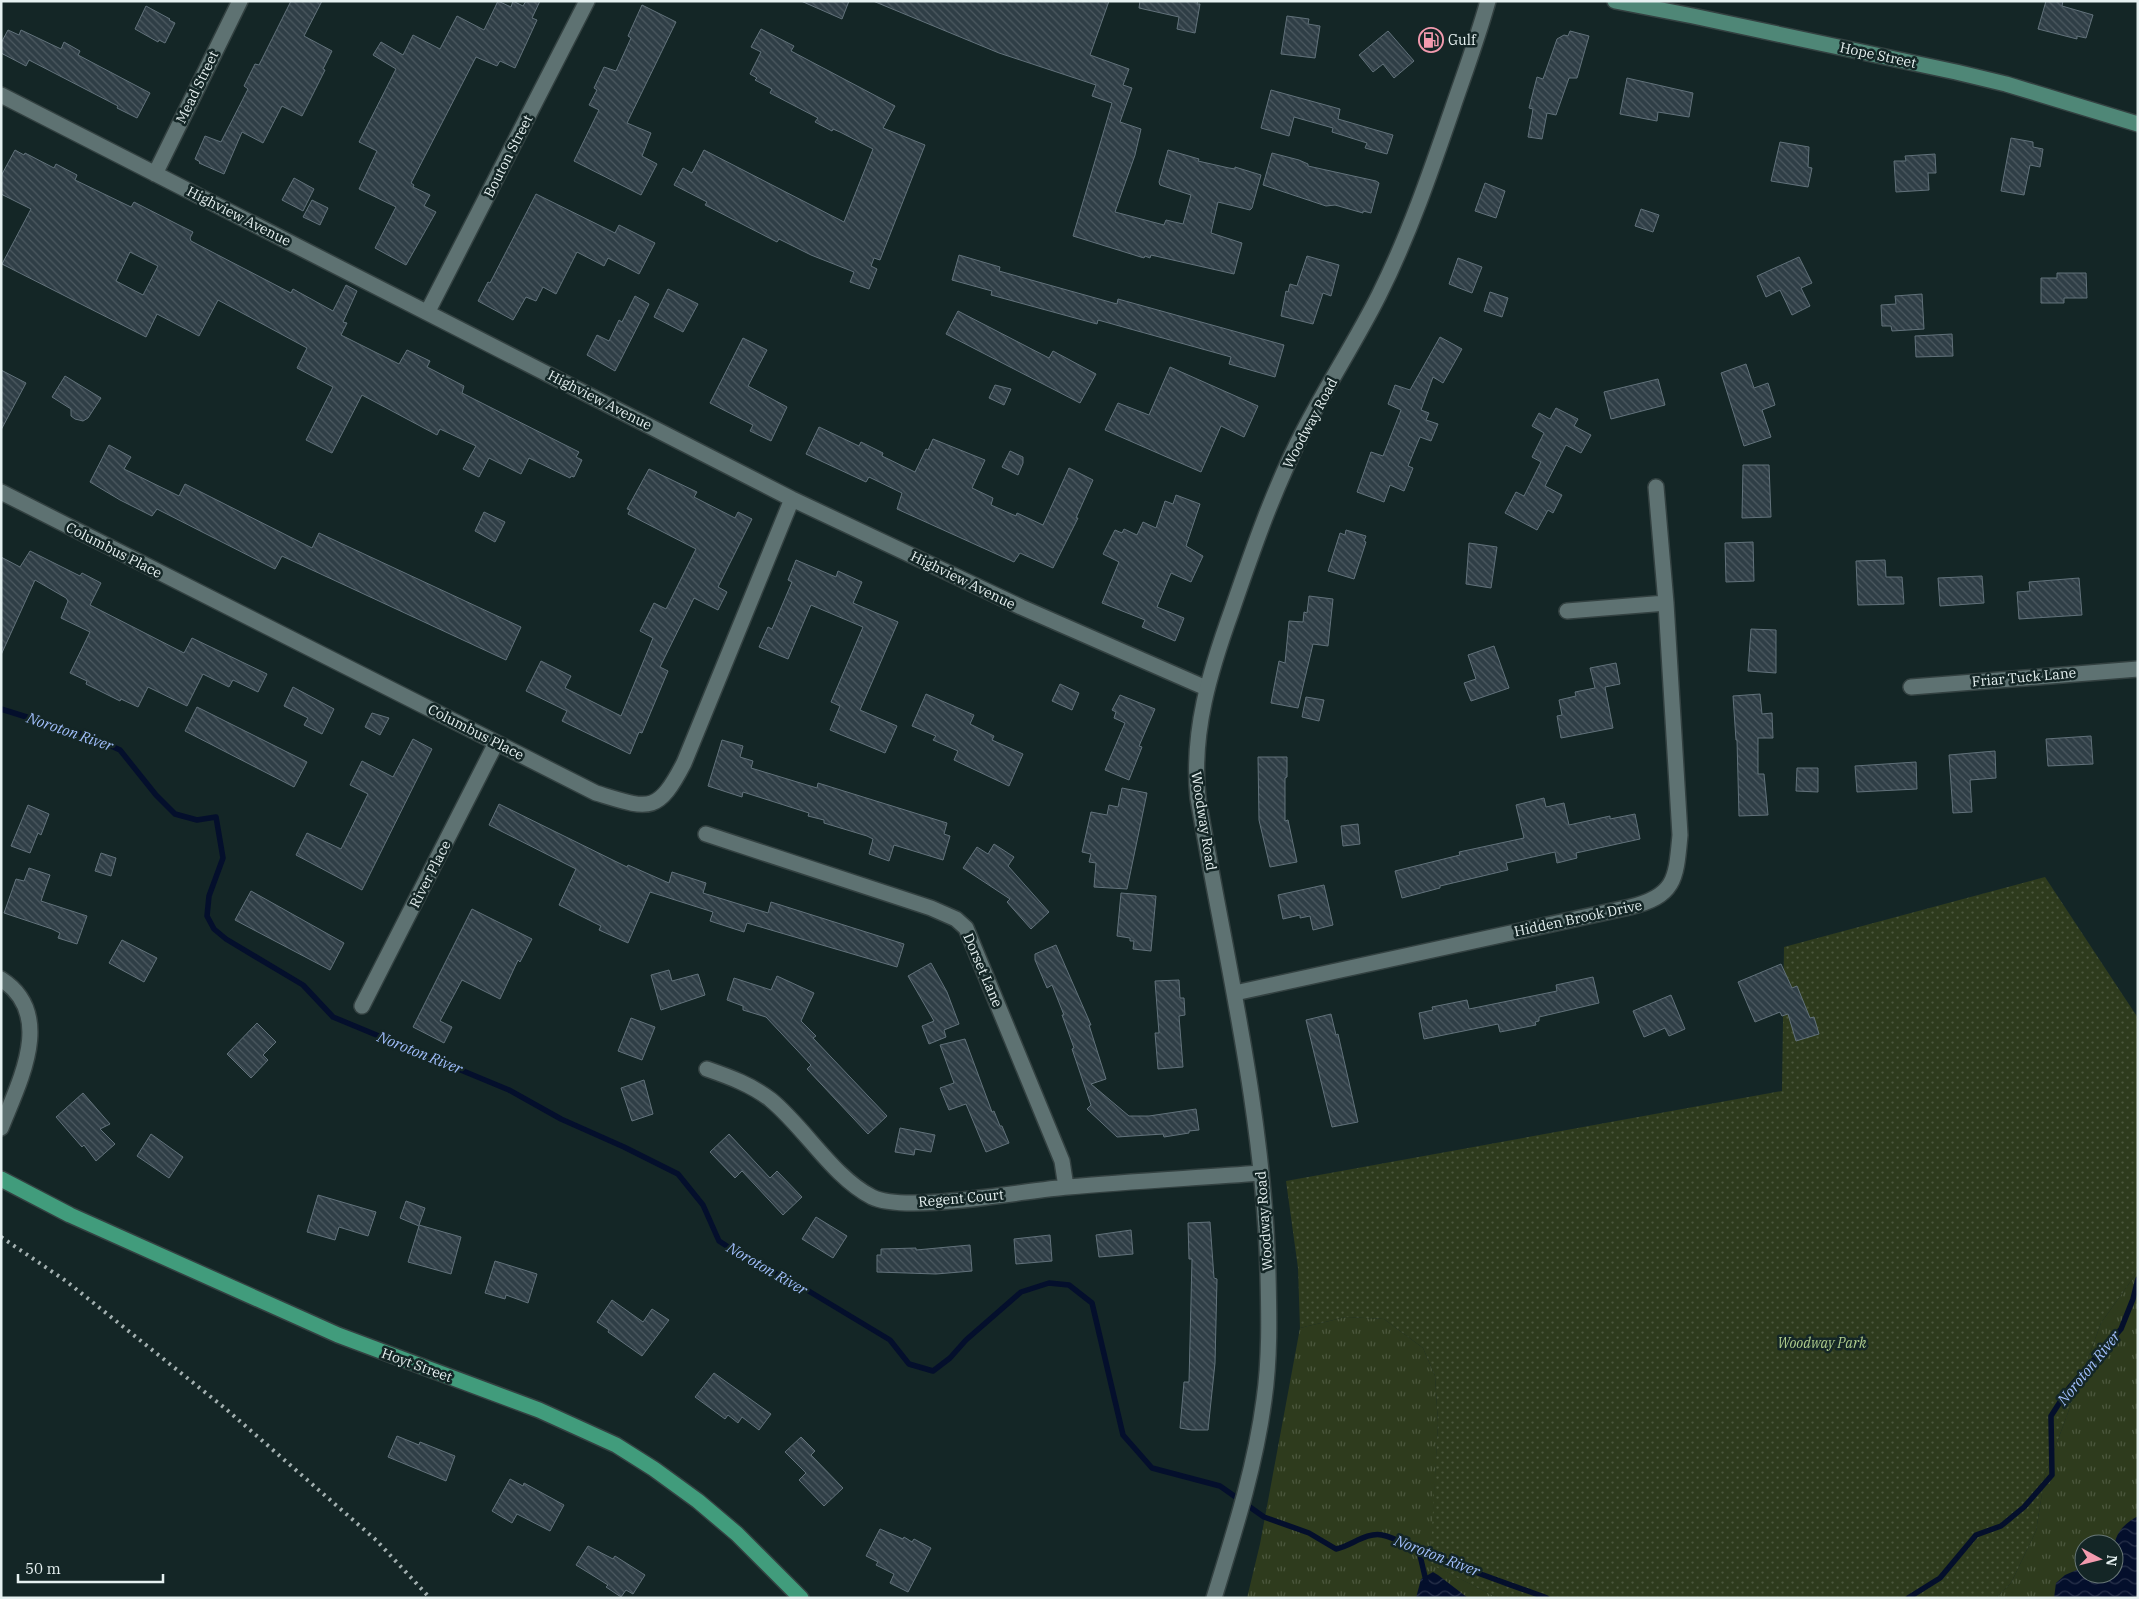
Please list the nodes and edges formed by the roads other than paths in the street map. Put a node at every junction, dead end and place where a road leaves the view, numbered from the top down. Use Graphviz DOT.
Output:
graph roads {
  1 [pos="240,1"];
  2 [pos="587,1"];
  3 [pos="1488,1"];
  4 [pos="1615,1"];
  5 [pos="1,95"];
  6 [pos="2138,124"];
  7 [pos="155,174"];
  8 [pos="428,311"];
  9 [pos="1656,487"];
  10 [pos="1,492"];
  11 [pos="792,499"];
  12 [pos="1666,603"];
  13 [pos="1567,611"];
  14 [pos="2138,669"];
  15 [pos="1911,687"];
  16 [pos="1206,688"];
  17 [pos="496,743"];
  18 [pos="706,834"];
  19 [pos="1,979"];
  20 [pos="1235,993"];
  21 [pos="362,1006"];
  22 [pos="707,1069"];
  23 [pos="1,1128"];
  24 [pos="1261,1173"];
  25 [pos="1,1179"];
  26 [pos="1066,1187"];
  27 [pos="801,1598"];
  28 [pos="1214,1598"];
  1 -- 7 [label="street, Mead Street"];
  2 -- 8 [label="street, Bouton Street"];
  3 -- 16 [label="street, Woodway Road"];
  4 -- 6 [label="main road, Hope Street"];
  5 -- 7 [label="street, Highview Avenue"];
  7 -- 8 [label="street, Highview Avenue"];
  8 -- 11 [label="street, Highview Avenue"];
  9 -- 12 [label="street, Hidden Brook Drive"];
  10 -- 17 [label="street, Columbus Place"];
  11 -- 16 [label="street, Highview Avenue"];
  11 -- 17 [label="street, Columbus Place"];
  12 -- 13 [label="street"];
  12 -- 20 [label="street, Hidden Brook Drive"];
  14 -- 15 [label="street, Friar Tuck Lane"];
  16 -- 20 [label="street, Woodway Road"];
  17 -- 21 [label="street, River Place"];
  18 -- 26 [label="street, Dorset Lane"];
  19 -- 23 [label="street"];
  20 -- 24 [label="street, Woodway Road"];
  22 -- 26 [label="street, Regent Court"];
  24 -- 26 [label="street, Regent Court"];
  24 -- 28 [label="street, Woodway Road"];
  25 -- 27 [label="main road, Hoyt Street"];
}
